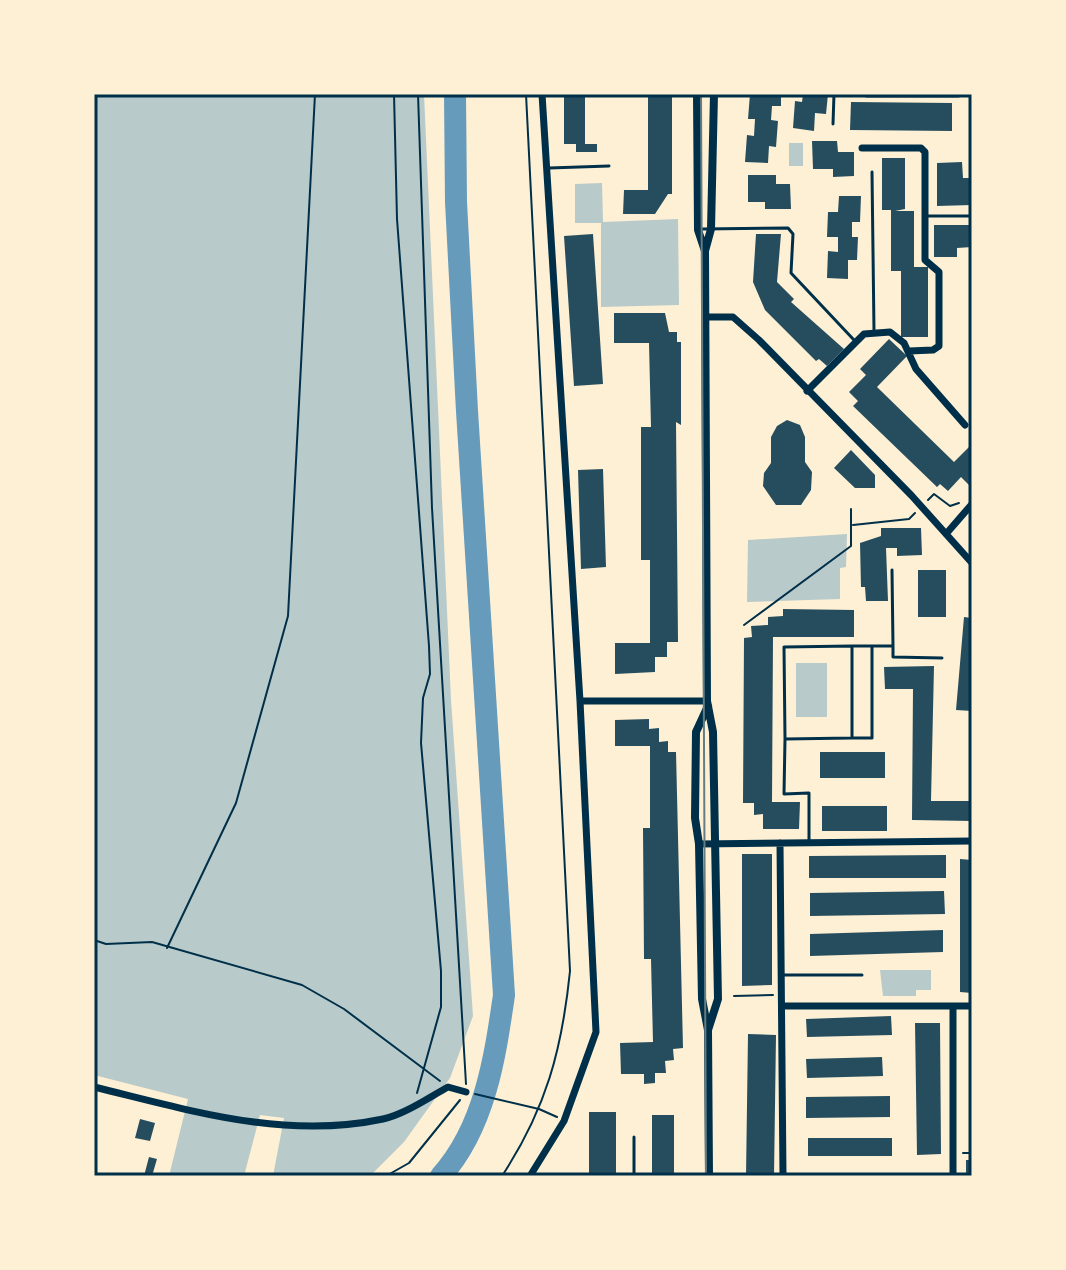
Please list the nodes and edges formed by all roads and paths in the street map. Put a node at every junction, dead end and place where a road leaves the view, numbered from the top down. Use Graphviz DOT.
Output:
graph roads {
  1 [pos="315,94"];
  2 [pos="394,94"];
  3 [pos="418,94"];
  4 [pos="526,94"];
  5 [pos="542,94"];
  6 [pos="697,94"];
  7 [pos="714,94"];
  8 [pos="834,94"];
  9 [pos="867,94"];
  10 [pos="958,94"];
  11 [pos="833,124"];
  12 [pos="862,148"];
  13 [pos="609,166"];
  14 [pos="549,168"];
  15 [pos="872,172"];
  16 [pos="922,216"];
  17 [pos="972,216"];
  18 [pos="711,229"];
  19 [pos="698,230"];
  20 [pos="705,251"];
  21 [pos="705,317"];
  22 [pos="874,331"];
  23 [pos="856,341"];
  24 [pos="909,351"];
  25 [pos="807,391"];
  26 [pos="965,425"];
  27 [pos="972,504"];
  28 [pos="851,509"];
  29 [pos="946,534"];
  30 [pos="972,563"];
  31 [pos="892,570"];
  32 [pos="744,625"];
  33 [pos="852,646"];
  34 [pos="872,646"];
  35 [pos="893,646"];
  36 [pos="942,658"];
  37 [pos="580,701"];
  38 [pos="707,703"];
  39 [pos="852,738"];
  40 [pos="785,739"];
  41 [pos="972,841"];
  42 [pos="809,842"];
  43 [pos="780,843"];
  44 [pos="699,844"];
  45 [pos="716,844"];
  46 [pos="94,940"];
  47 [pos="167,948"];
  48 [pos="782,975"];
  49 [pos="862,975"];
  50 [pos="782,995"];
  51 [pos="734,996"];
  52 [pos="783,1006"];
  53 [pos="953,1006"];
  54 [pos="972,1006"];
  55 [pos="708,1030"];
  56 [pos="426,1070"];
  57 [pos="94,1087"];
  58 [pos="448,1087"];
  59 [pos="466,1092"];
  60 [pos="413,1106"];
  61 [pos="539,1109"];
  62 [pos="564,1121"];
  63 [pos="634,1137"];
  64 [pos="386,1176"];
  65 [pos="502,1176"];
  66 [pos="530,1176"];
  67 [pos="634,1176"];
  68 [pos="709,1176"];
  69 [pos="783,1176"];
  70 [pos="953,1176"];
  1 -- 47 [label="path"];
  2 -- 56 [label="path"];
  3 -- 59 [label="path"];
  4 -- 61 [label="path"];
  5 -- 14 [label="street"];
  6 -- 19 [label="street"];
  7 -- 18 [label="street"];
  8 -- 11 [label="lane"];
  9 -- 10 [label="street"];
  12 -- 16 [label="street"];
  13 -- 14 [label="lane"];
  14 -- 37 [label="street"];
  15 -- 22 [label="lane"];
  16 -- 17 [label="lane"];
  16 -- 24 [label="street"];
  18 -- 19 [label="lane"];
  18 -- 20 [label="street"];
  18 -- 23 [label="lane"];
  19 -- 20 [label="street"];
  20 -- 21 [label="street"];
  21 -- 25 [label="street"];
  21 -- 38 [label="street"];
  22 -- 23 [label="street"];
  22 -- 24 [label="street"];
  23 -- 25 [label="street"];
  24 -- 26 [label="street"];
  25 -- 29 [label="street"];
  27 -- 29 [label="street"];
  28 -- 32 [label="path"];
  29 -- 30 [label="street"];
  31 -- 35 [label="lane"];
  33 -- 34 [label="lane"];
  33 -- 39 [label="lane"];
  33 -- 40 [label="lane"];
  34 -- 35 [label="lane"];
  34 -- 39 [label="lane"];
  35 -- 36 [label="lane"];
  37 -- 38 [label="street"];
  37 -- 62 [label="street"];
  38 -- 44 [label="street"];
  38 -- 45 [label="street"];
  39 -- 40 [label="lane"];
  40 -- 42 [label="lane"];
  41 -- 42 [label="street"];
  42 -- 43 [label="street"];
  43 -- 45 [label="street"];
  43 -- 48 [label="street"];
  44 -- 45 [label="street"];
  44 -- 55 [label="street"];
  45 -- 55 [label="street"];
  46 -- 47 [label="path"];
  47 -- 56 [label="path"];
  48 -- 49 [label="lane"];
  48 -- 50 [label="street"];
  50 -- 51 [label="path"];
  50 -- 52 [label="street"];
  52 -- 53 [label="street"];
  52 -- 69 [label="street"];
  53 -- 54 [label="street"];
  53 -- 70 [label="street"];
  55 -- 68 [label="street"];
  56 -- 58 [label="path"];
  56 -- 60 [label="path"];
  57 -- 60 [label="street"];
  58 -- 59 [label="street"];
  58 -- 60 [label="street"];
  59 -- 61 [label="path"];
  59 -- 64 [label="path"];
  61 -- 62 [label="path"];
  61 -- 65 [label="path"];
  62 -- 66 [label="street"];
  63 -- 67 [label="lane"];
}
